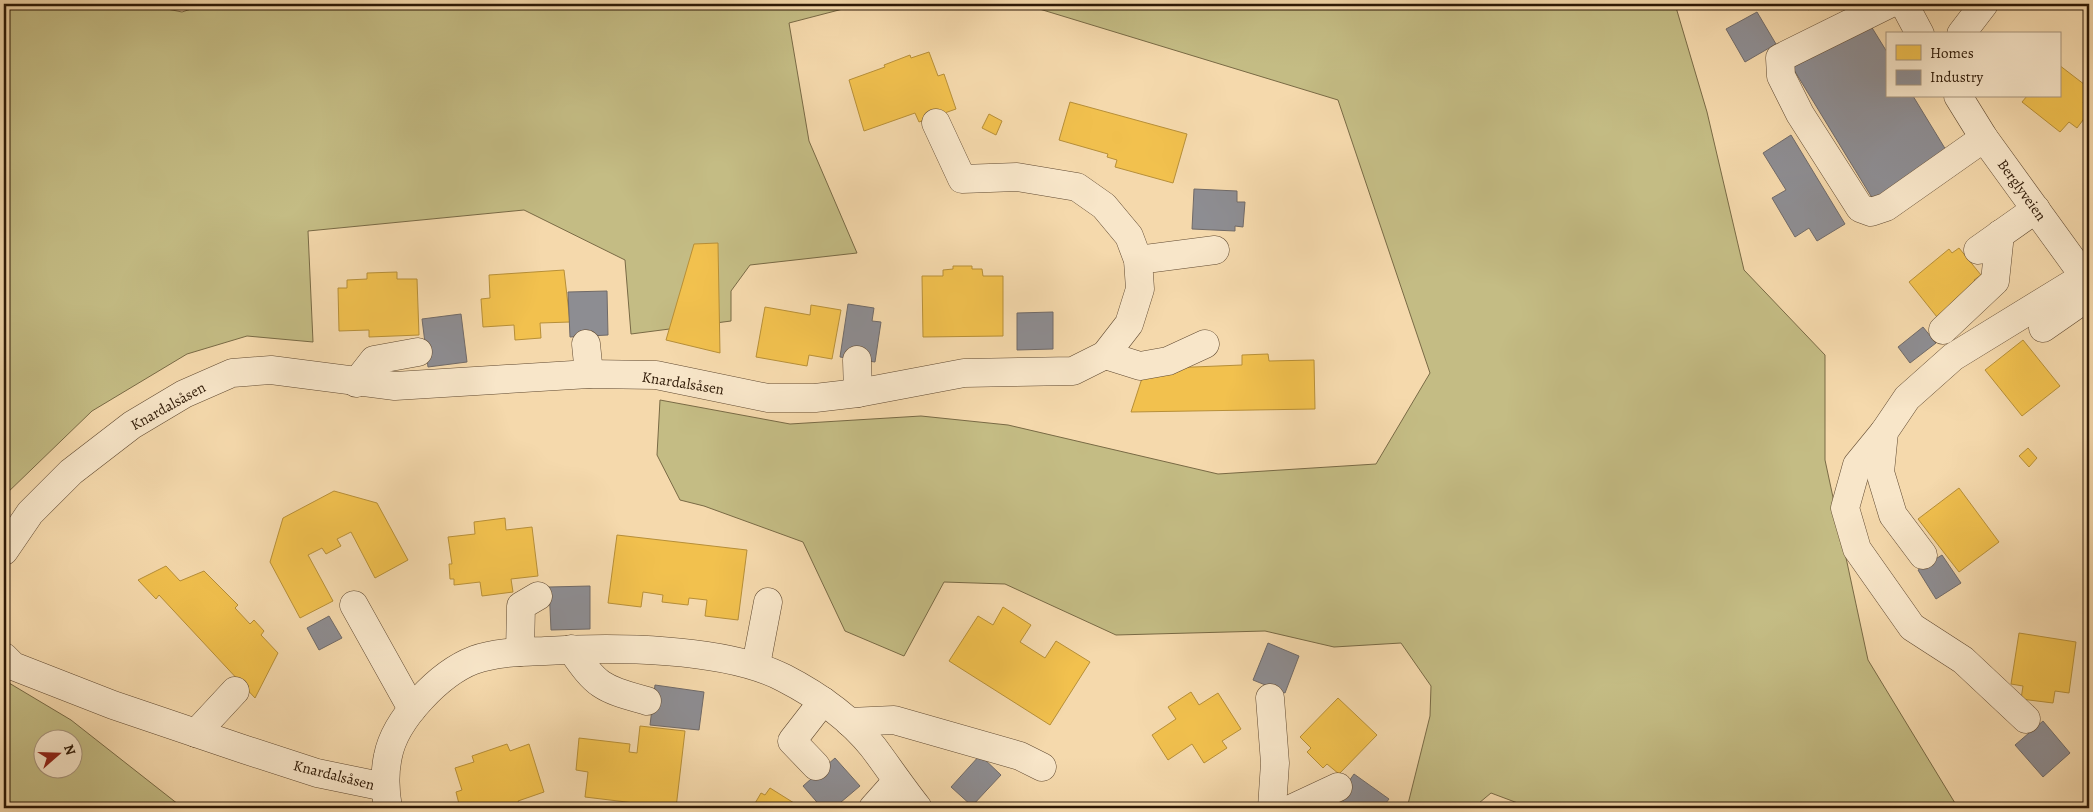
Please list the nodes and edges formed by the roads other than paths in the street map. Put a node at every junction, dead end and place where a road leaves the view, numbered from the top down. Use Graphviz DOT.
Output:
graph roads {
  1 [pos="1889,4"];
  2 [pos="1904,4"];
  3 [pos="1984,4"];
  4 [pos="1919,32"];
  5 [pos="1963,32"];
  6 [pos="1959,98"];
  7 [pos="936,123"];
  8 [pos="1984,138"];
  9 [pos="2036,209"];
  10 [pos="2000,234"];
  11 [pos="1215,250"];
  12 [pos="1978,250"];
  13 [pos="1138,260"];
  14 [pos="2088,285"];
  15 [pos="2043,328"];
  16 [pos="1942,330"];
  17 [pos="586,344"];
  18 [pos="1205,344"];
  19 [pos="418,352"];
  20 [pos="1105,355"];
  21 [pos="857,360"];
  22 [pos="589,374"];
  23 [pos="356,383"];
  24 [pos="858,393"];
  25 [pos="1884,432"];
  26 [pos="4,551"];
  27 [pos="1922,555"];
  28 [pos="538,596"];
  29 [pos="768,602"];
  30 [pos="354,605"];
  31 [pos="571,649"];
  32 [pos="520,652"];
  33 [pos="4,657"];
  34 [pos="756,666"];
  35 [pos="235,691"];
  36 [pos="1270,698"];
  37 [pos="647,701"];
  38 [pos="823,701"];
  39 [pos="412,709"];
  40 [pos="2026,719"];
  41 [pos="848,722"];
  42 [pos="196,733"];
  43 [pos="816,766"];
  44 [pos="1042,767"];
  45 [pos="897,781"];
  46 [pos="1338,787"];
  47 [pos="387,798"];
  48 [pos="873,808"];
  49 [pos="918,808"];
  50 [pos="1272,808"];
  51 [pos="1294,808"];
  1 -- 8 [label="street"];
  2 -- 4 [label="street"];
  3 -- 5 [label="street"];
  6 -- 8 [label="street, Berglyveien"];
  7 -- 13 [label="street, Knardalsåsen"];
  8 -- 9 [label="street, Berglyveien"];
  9 -- 10 [label="street"];
  9 -- 14 [label="street, Berglyveien"];
  10 -- 12 [label="street"];
  10 -- 16 [label="street"];
  11 -- 13 [label="street"];
  13 -- 20 [label="street, Knardalsåsen"];
  14 -- 15 [label="street"];
  14 -- 25 [label="street"];
  17 -- 22 [label="street"];
  18 -- 20 [label="street"];
  19 -- 23 [label="street"];
  20 -- 24 [label="street, Knardalsåsen"];
  21 -- 24 [label="street"];
  22 -- 23 [label="street, Knardalsåsen"];
  22 -- 24 [label="street, Knardalsåsen"];
  23 -- 26 [label="street, Knardalsåsen"];
  25 -- 27 [label="street"];
  25 -- 40 [label="street"];
  28 -- 32 [label="street"];
  29 -- 34 [label="street"];
  30 -- 39 [label="street"];
  31 -- 32 [label="street, Knardalsåsen"];
  31 -- 34 [label="street, Knardalsåsen"];
  31 -- 37 [label="street"];
  32 -- 39 [label="street, Knardalsåsen"];
  33 -- 42 [label="street, Knardalsåsen"];
  34 -- 38 [label="street, Knardalsåsen"];
  35 -- 42 [label="street"];
  36 -- 50 [label="street"];
  38 -- 41 [label="street, Knardalsåsen"];
  38 -- 43 [label="street"];
  39 -- 47 [label="street, Knardalsåsen"];
  41 -- 44 [label="street"];
  41 -- 45 [label="street, Knardalsåsen"];
  42 -- 47 [label="street, Knardalsåsen"];
  45 -- 48 [label="street"];
  45 -- 49 [label="street, Knardalsåsen"];
  46 -- 51 [label="street"];
}
